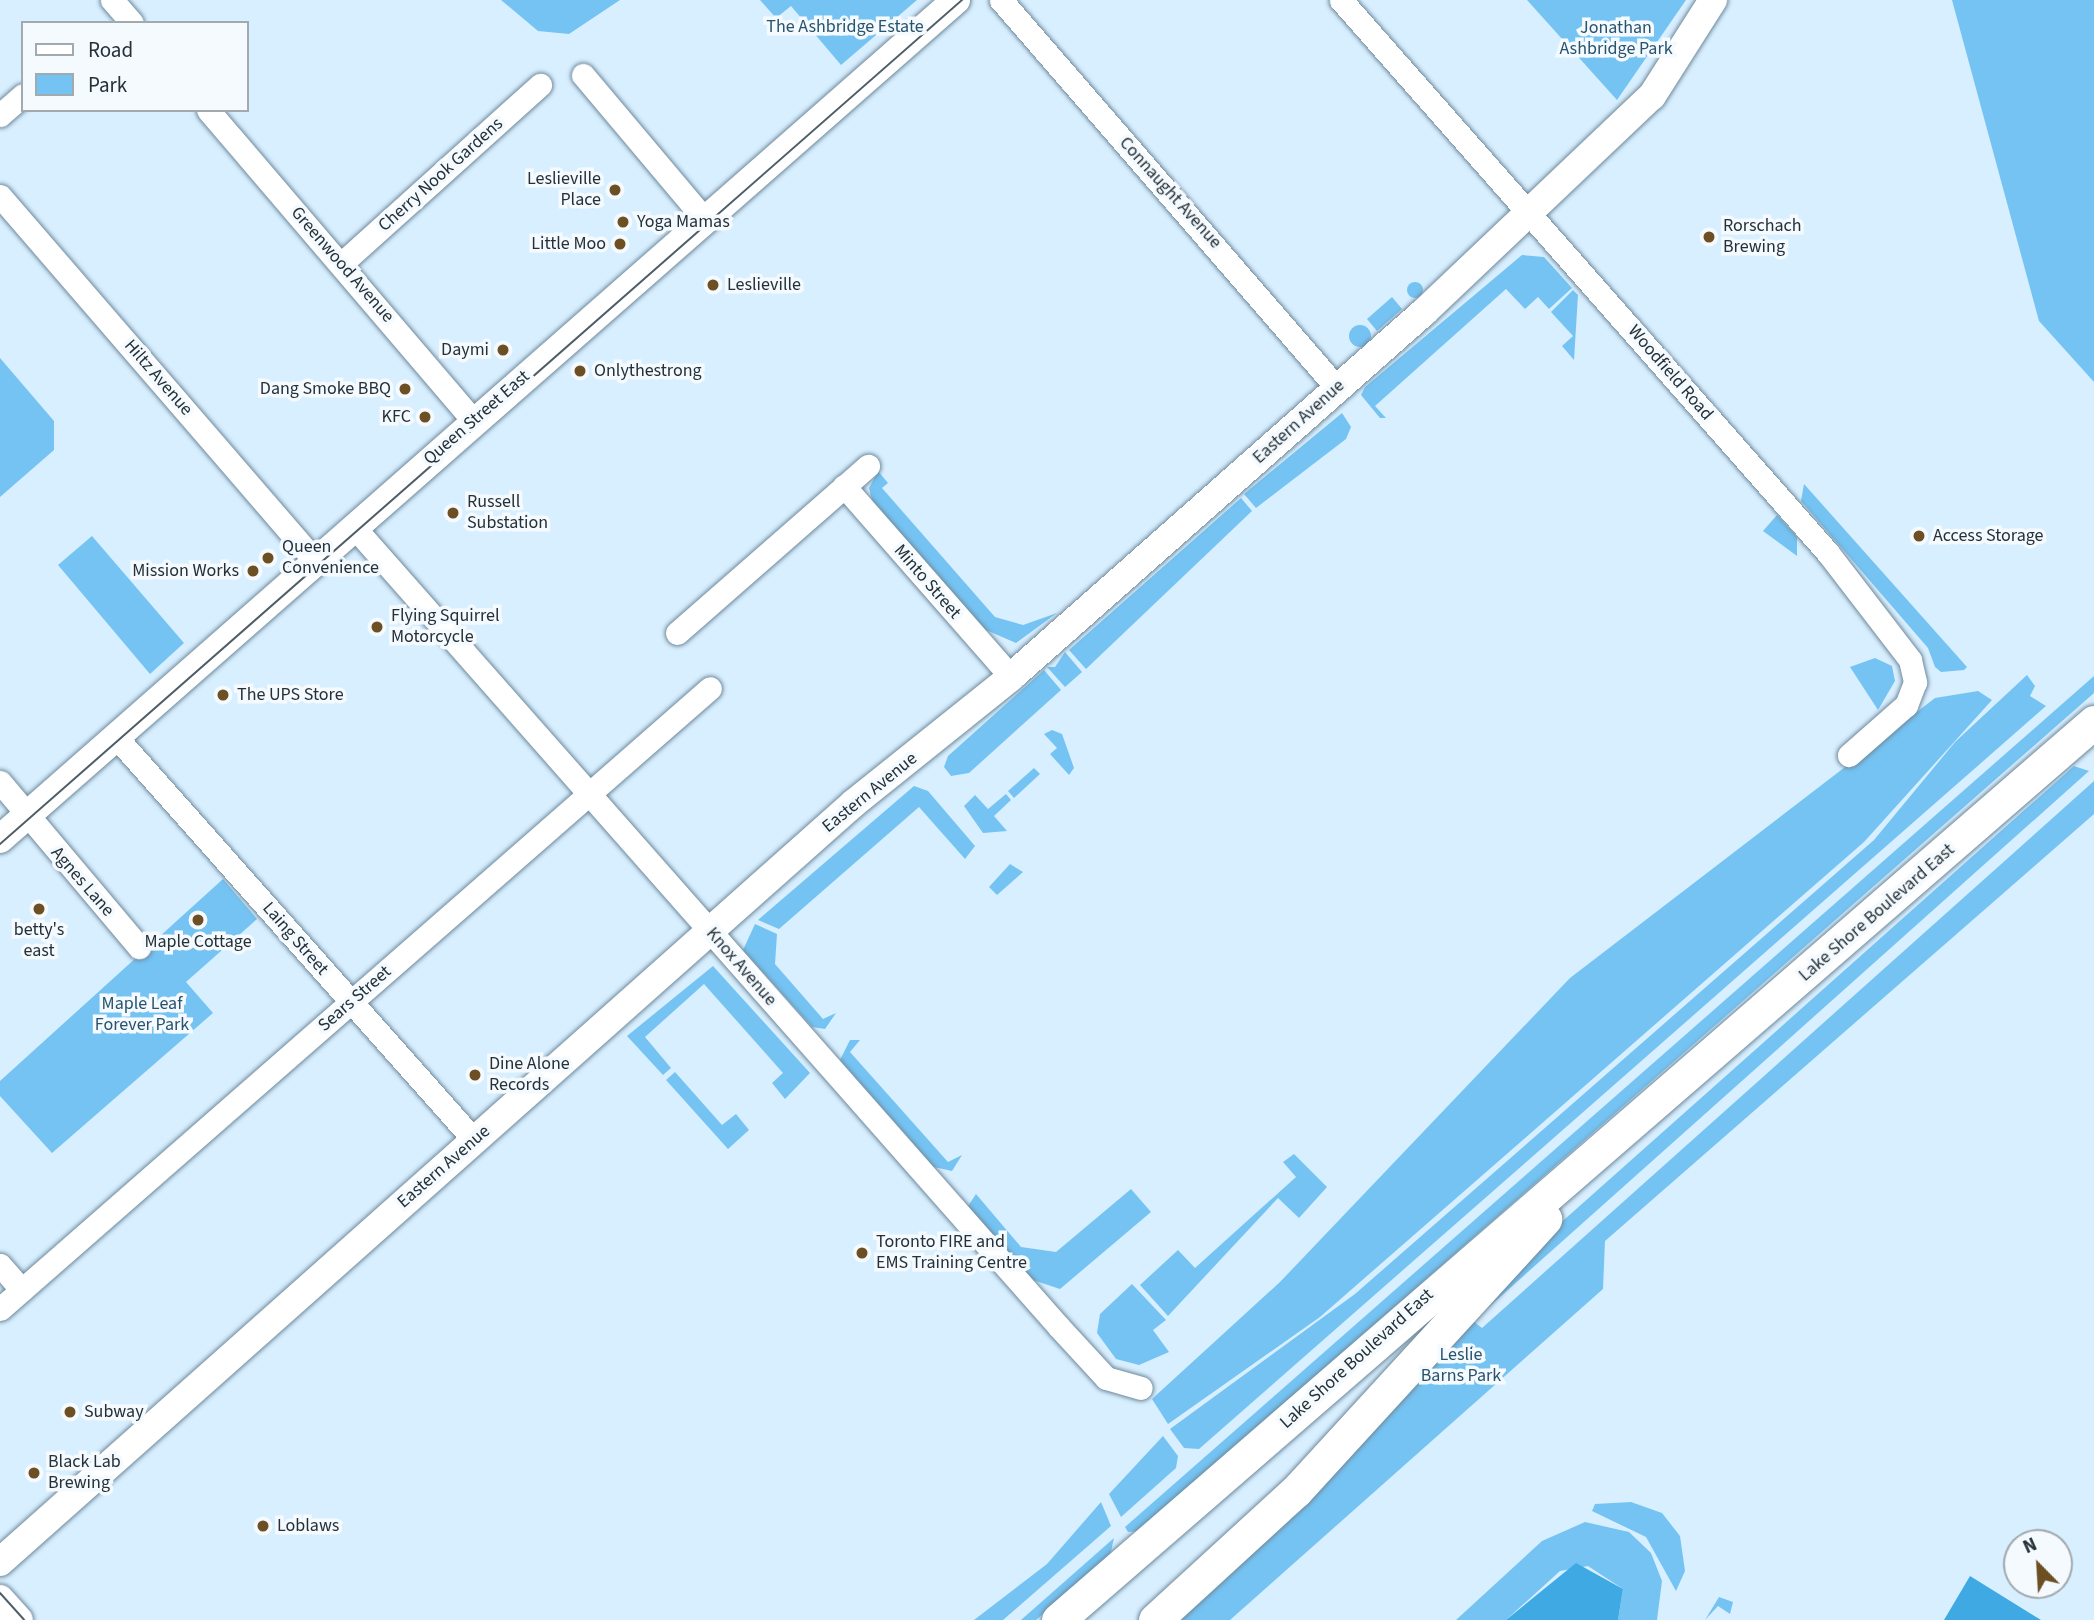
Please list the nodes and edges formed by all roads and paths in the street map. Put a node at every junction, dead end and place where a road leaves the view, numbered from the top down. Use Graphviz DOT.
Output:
graph roads {
  1 [pos="956,0"];
  2 [pos="1001,0"];
  3 [pos="1341,0"];
  4 [pos="1713,0"];
  5 [pos="583,75"];
  6 [pos="540,85"];
  7 [pos="21,97"];
  8 [pos="210,112"];
  9 [pos="0,115"];
  10 [pos="0,196"];
  11 [pos="1527,210"];
  12 [pos="705,219"];
  13 [pos="341,264"];
  14 [pos="1337,388"];
  15 [pos="474,421"];
  16 [pos="867,466"];
  17 [pos="844,486"];
  18 [pos="354,527"];
  19 [pos="315,561"];
  20 [pos="677,633"];
  21 [pos="1011,677"];
  22 [pos="710,688"];
  23 [pos="2094,722"];
  24 [pos="116,737"];
  25 [pos="1849,755"];
  26 [pos="0,782"];
  27 [pos="591,793"];
  28 [pos="28,815"];
  29 [pos="0,839"];
  30 [pos="710,932"];
  31 [pos="139,947"];
  32 [pos="351,1003"];
  33 [pos="1660,1103"];
  34 [pos="474,1140"];
  35 [pos="0,1265"];
  36 [pos="22,1290"];
  37 [pos="0,1308"];
  38 [pos="1141,1388"];
  39 [pos="0,1562"];
  40 [pos="0,1599"];
  41 [pos="19,1620"];
  42 [pos="1058,1620"];
  43 [pos="1155,1620"];
  1 -- 12 [label="main road, Queen Street East"];
  2 -- 14 [label="street, Connaught Avenue"];
  3 -- 11 [label="street, Woodfield Road"];
  4 -- 11 [label="main road, Eastern Avenue"];
  5 -- 12 [label="street"];
  6 -- 13 [label="street, Cherry Nook Gardens"];
  7 -- 9 [label="street"];
  8 -- 13 [label="street, Greenwood Avenue"];
  10 -- 19 [label="street, Hiltz Avenue"];
  11 -- 14 [label="main road, Eastern Avenue"];
  11 -- 25 [label="street, Woodfield Road"];
  12 -- 15 [label="main road, Queen Street East"];
  13 -- 15 [label="street, Greenwood Avenue"];
  14 -- 21 [label="main road, Eastern Avenue"];
  15 -- 18 [label="main road, Queen Street East"];
  16 -- 17 [label="street"];
  17 -- 20 [label="street"];
  17 -- 21 [label="street, Minto Street"];
  18 -- 19 [label="main road, Queen Street East"];
  18 -- 27 [label="street, Knox Avenue"];
  19 -- 24 [label="main road, Queen Street East"];
  21 -- 30 [label="main road, Eastern Avenue"];
  22 -- 27 [label="street, Sears Street"];
  23 -- 33 [label="highway, Lake Shore Boulevard East"];
  24 -- 28 [label="main road, Queen Street East"];
  24 -- 32 [label="street, Laing Street"];
  26 -- 28 [label="street, Agnes Lane"];
  27 -- 30 [label="street, Knox Avenue"];
  27 -- 32 [label="street, Sears Street"];
  28 -- 29 [label="main road, Queen Street East"];
  28 -- 31 [label="street, Agnes Lane"];
  30 -- 34 [label="main road, Eastern Avenue"];
  30 -- 38 [label="street, Knox Avenue"];
  32 -- 34 [label="street, Laing Street"];
  32 -- 36 [label="street, Sears Street"];
  33 -- 42 [label="highway, Lake Shore Boulevard East"];
  33 -- 43 [label="highway, Lake Shore Boulevard East"];
  34 -- 39 [label="main road, Eastern Avenue"];
  35 -- 36 [label="street"];
  36 -- 37 [label="street, Sears Street"];
  40 -- 41 [label="main road"];
}
